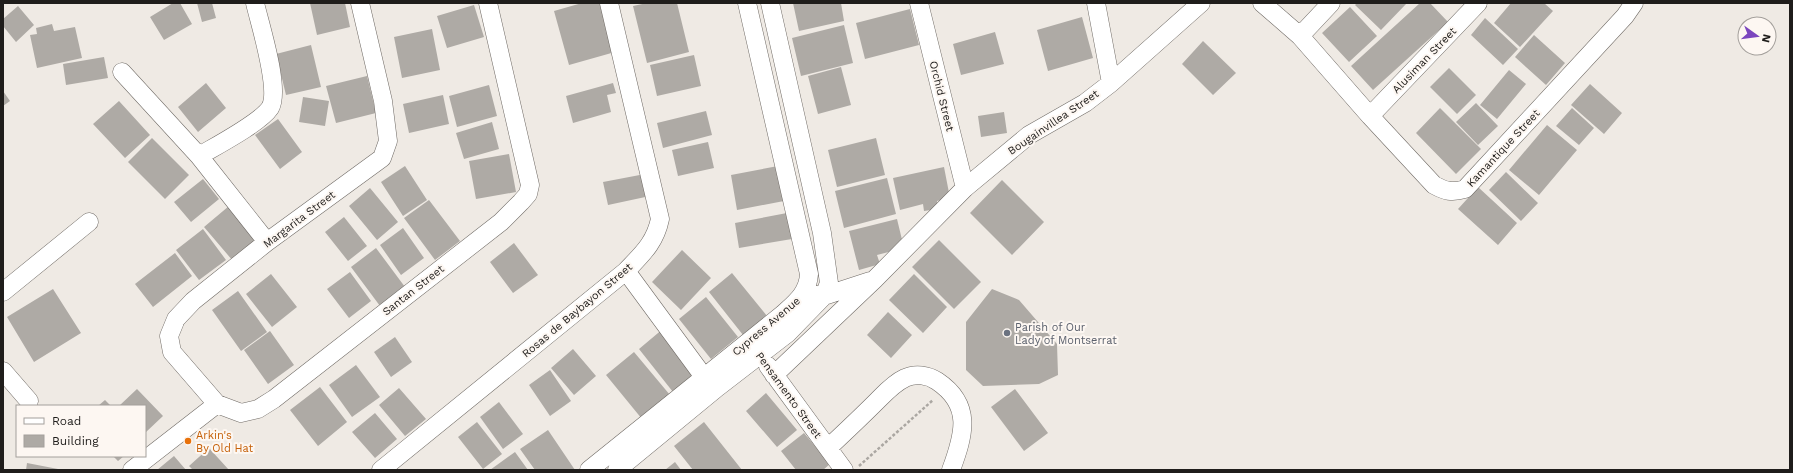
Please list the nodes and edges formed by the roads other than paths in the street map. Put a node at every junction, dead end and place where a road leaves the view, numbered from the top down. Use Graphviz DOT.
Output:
graph roads {
  1 [pos="255,3"];
  2 [pos="360,3"];
  3 [pos="488,3"];
  4 [pos="609,3"];
  5 [pos="747,3"];
  6 [pos="770,3"];
  7 [pos="919,3"];
  8 [pos="1096,3"];
  9 [pos="1201,3"];
  10 [pos="1262,3"];
  11 [pos="1331,3"];
  12 [pos="1478,3"];
  13 [pos="1634,3"];
  14 [pos="1300,36"];
  15 [pos="122,72"];
  16 [pos="788,82"];
  17 [pos="1111,83"];
  18 [pos="768,87"];
  19 [pos="1370,116"];
  20 [pos="199,156"];
  21 [pos="965,188"];
  22 [pos="89,222"];
  23 [pos="267,242"];
  24 [pos="626,271"];
  25 [pos="876,279"];
  26 [pos="3,292"];
  27 [pos="804,294"];
  28 [pos="824,296"];
  29 [pos="754,348"];
  30 [pos="3,371"];
  31 [pos="774,375"];
  32 [pos="711,382"];
  33 [pos="29,400"];
  34 [pos="217,404"];
  35 [pos="828,448"];
  36 [pos="132,470"];
  37 [pos="381,470"];
  38 [pos="589,470"];
  39 [pos="617,470"];
  40 [pos="844,470"];
  41 [pos="951,470"];
  1 -- 20 [label="street"];
  2 -- 23 [label="street, Margarita Street"];
  3 -- 34 [label="street, Santan Street"];
  4 -- 24 [label="street, Rosas de Baybayon Street"];
  5 -- 18 [label="street, Cypress Avenue"];
  6 -- 16 [label="street"];
  7 -- 21 [label="street, Orchid Street"];
  8 -- 17 [label="street"];
  9 -- 17 [label="street, Bougainvillea Street"];
  10 -- 14 [label="street, Kamantique Street"];
  11 -- 14 [label="street"];
  12 -- 19 [label="street, Alusiman Street"];
  13 -- 19 [label="street, Kamantique Street"];
  14 -- 19 [label="street, Kamantique Street"];
  15 -- 20 [label="street"];
  16 -- 18 [label="street"];
  16 -- 28 [label="street"];
  17 -- 21 [label="street, Bougainvillea Street"];
  18 -- 27 [label="street, Cypress Avenue"];
  20 -- 23 [label="street"];
  21 -- 25 [label="street, Bougainvillea Street"];
  22 -- 26 [label="street"];
  23 -- 34 [label="street, Margarita Street"];
  24 -- 32 [label="street"];
  24 -- 37 [label="street, Rosas de Baybayon Street"];
  25 -- 28 [label="street, Bougainvillea Street"];
  25 -- 31 [label="street, Bougainvillea Street"];
  27 -- 28 [label="street"];
  27 -- 29 [label="street, Cypress Avenue"];
  28 -- 29 [label="street, Cypress Avenue"];
  29 -- 31 [label="street, Pensamento Street"];
  29 -- 32 [label="street, Cypress Avenue"];
  30 -- 33 [label="street"];
  31 -- 35 [label="street, Pensamento Street"];
  32 -- 38 [label="street, Cypress Avenue"];
  32 -- 39 [label="street, Cypress Avenue"];
  34 -- 36 [label="street"];
  35 -- 40 [label="street, Pensamento Street"];
  35 -- 41 [label="street, Pensamento Street"];
}
